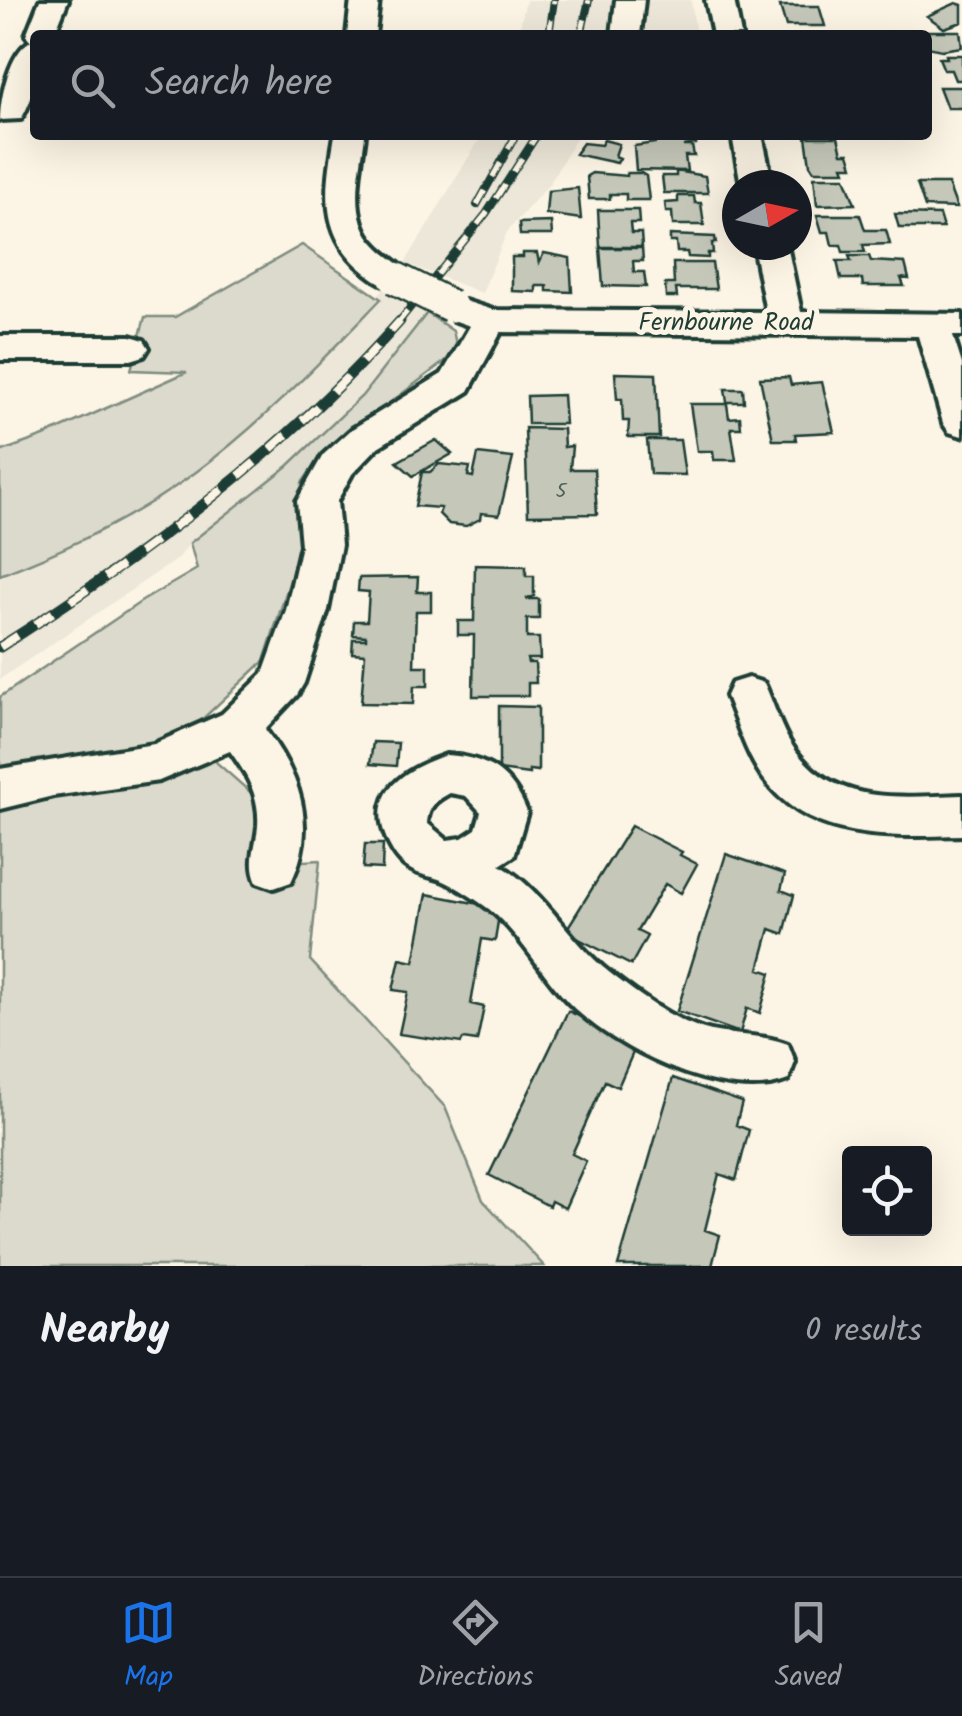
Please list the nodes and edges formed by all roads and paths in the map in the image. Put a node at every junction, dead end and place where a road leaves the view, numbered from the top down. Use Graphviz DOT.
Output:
graph roads {
  1 [pos="54,0"];
  2 [pos="365,0"];
  3 [pos="630,0"];
  4 [pos="720,0"];
  5 [pos="42,30"];
  6 [pos="362,30"];
  7 [pos="627,30"];
  8 [pos="726,30"];
  9 [pos="30,64"];
  10 [pos="15,113"];
  11 [pos="349,140"];
  12 [pos="748,140"];
  13 [pos="755,170"];
  14 [pos="773,260"];
  15 [pos="490,321"];
  16 [pos="786,323"];
  17 [pos="947,325"];
  18 [pos="0,348"];
  19 [pos="132,348"];
  20 [pos="962,423"];
  21 [pos="748,696"];
  22 [pos="238,727"];
  23 [pos="0,789"];
  24 [pos="962,816"];
  25 [pos="469,860"];
  26 [pos="274,867"];
  27 [pos="769,1062"];
  1 -- 5 [label="street"];
  2 -- 6 [label="street"];
  3 -- 7 [label="street"];
  4 -- 8 [label="street"];
  9 -- 10 [label="street"];
  11 -- 15 [label="street, bridge"];
  12 -- 13 [label="street"];
  14 -- 16 [label="street"];
  15 -- 16 [label="street, Fernbourne Road"];
  15 -- 22 [label="street"];
  16 -- 17 [label="street, Fernbourne Road"];
  17 -- 20 [label="street"];
  18 -- 19 [label="street"];
  21 -- 24 [label="street"];
  22 -- 23 [label="street"];
  22 -- 26 [label="street"];
  25 -- 25 [label="street"];
  25 -- 27 [label="street"];
}
